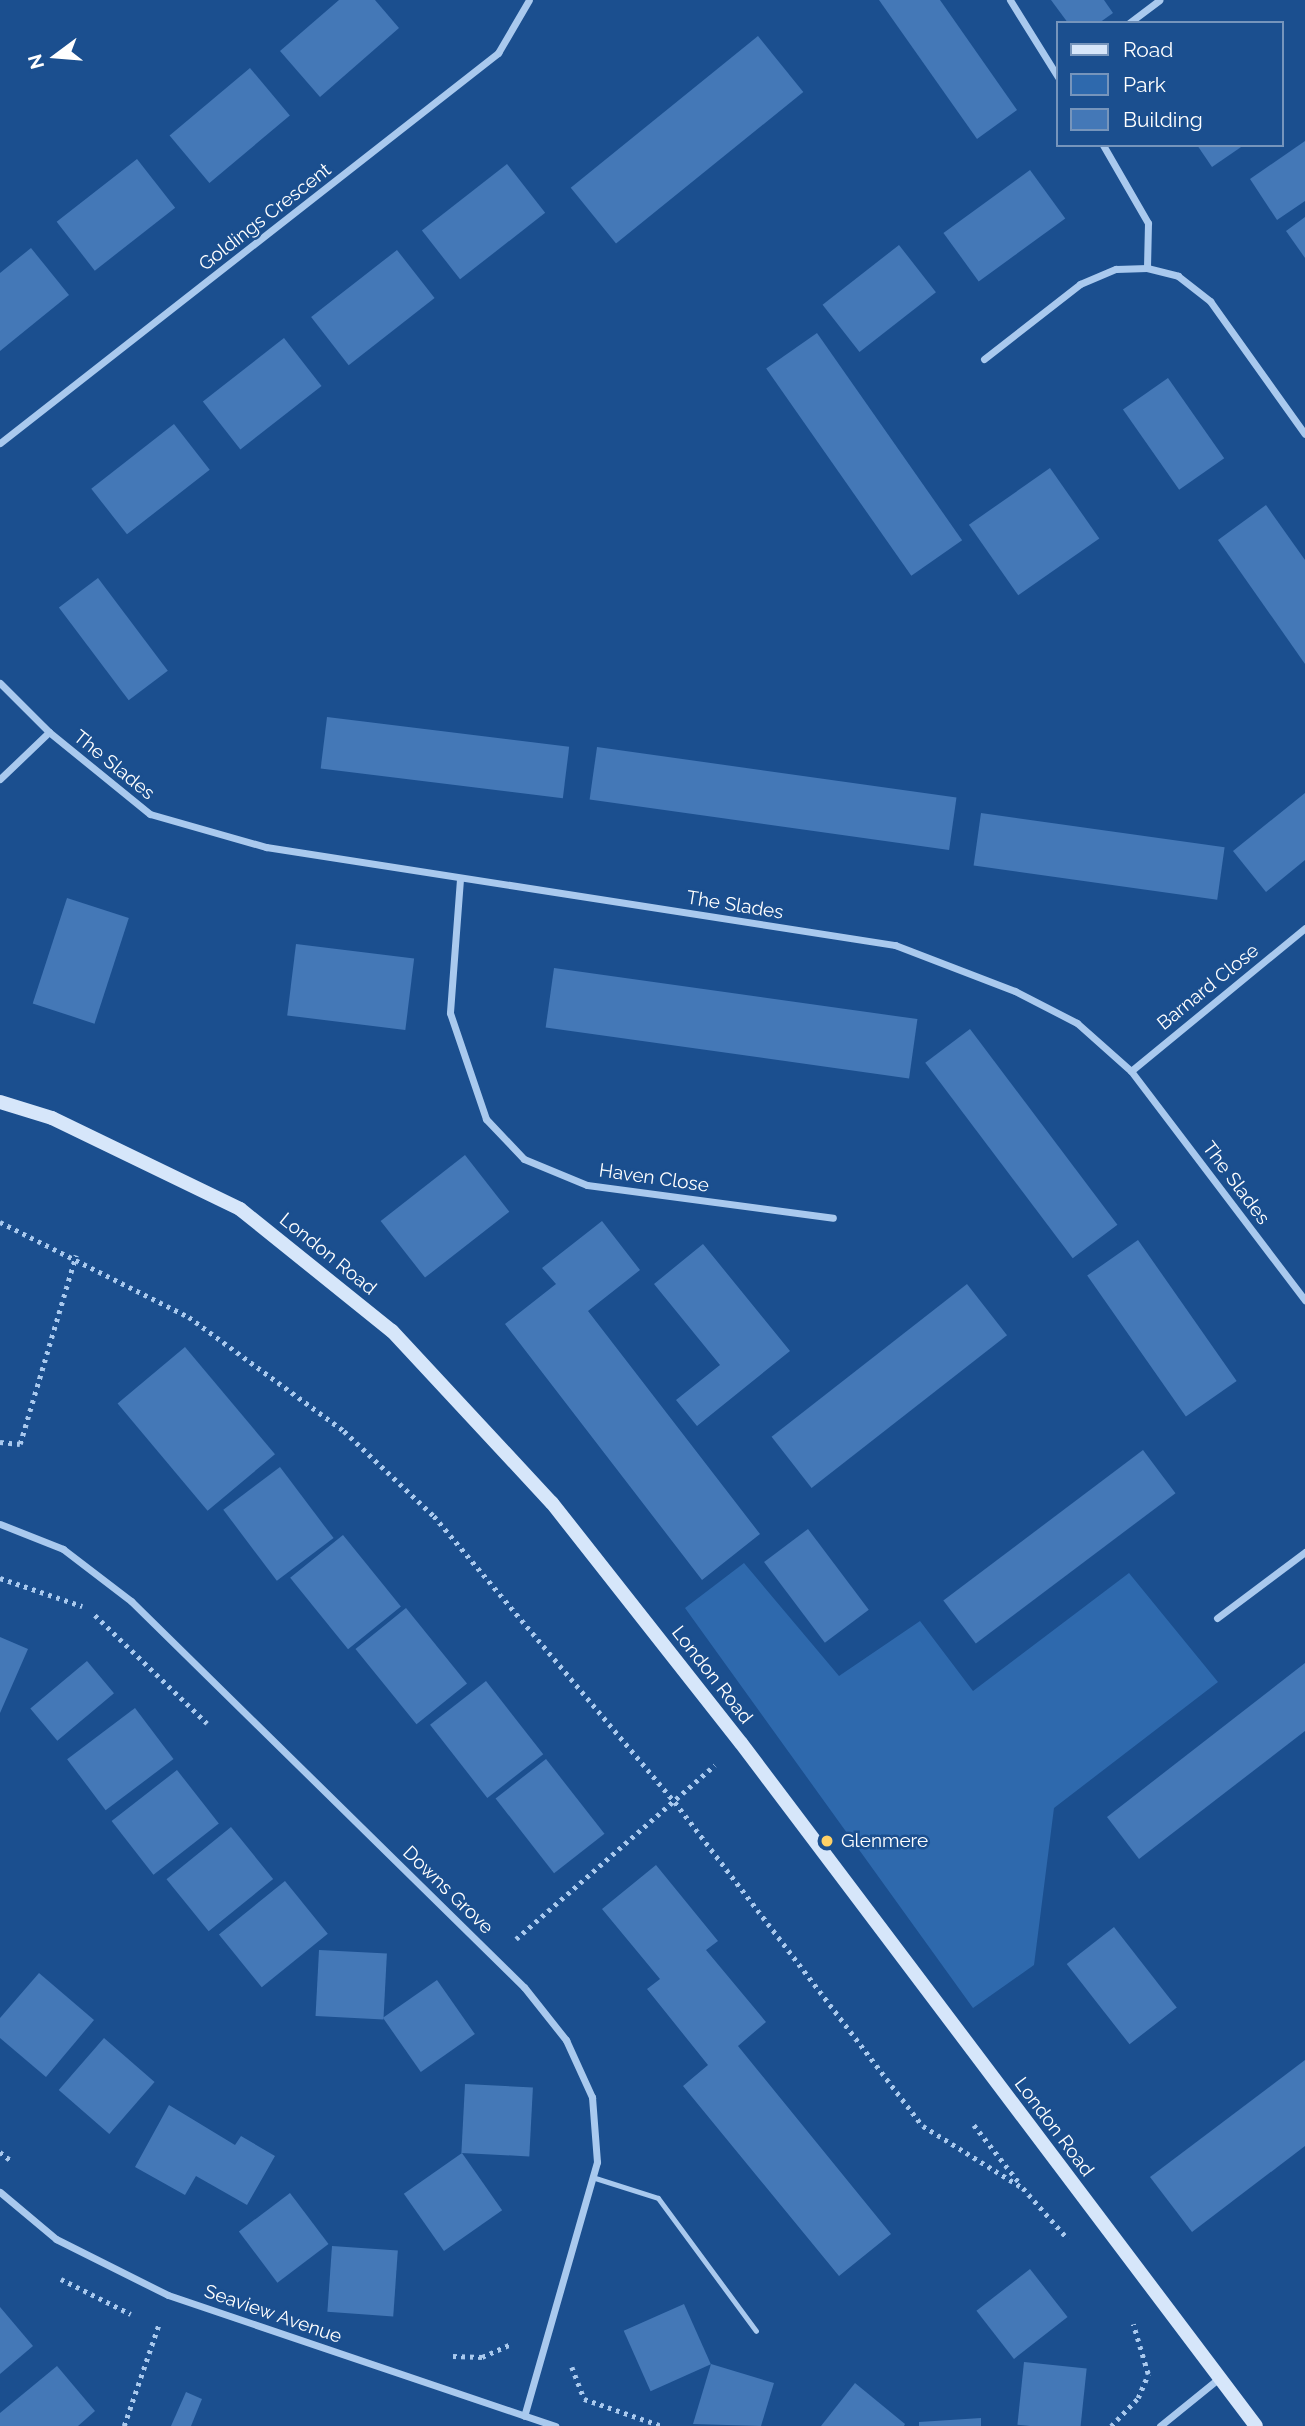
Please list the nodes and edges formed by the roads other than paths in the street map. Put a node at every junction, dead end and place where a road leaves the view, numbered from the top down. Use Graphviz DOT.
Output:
graph roads {
  1 [pos="529,0"];
  2 [pos="1010,0"];
  3 [pos="1159,0"];
  4 [pos="1132,21"];
  5 [pos="1056,74"];
  6 [pos="1104,147"];
  7 [pos="1147,268"];
  8 [pos="984,359"];
  9 [pos="1305,434"];
  10 [pos="0,443"];
  11 [pos="0,683"];
  12 [pos="48,732"];
  13 [pos="0,779"];
  14 [pos="460,879"];
  15 [pos="1305,928"];
  16 [pos="1131,1071"];
  17 [pos="0,1102"];
  18 [pos="833,1218"];
  19 [pos="1305,1300"];
  20 [pos="0,1524"];
  21 [pos="1305,1552"];
  22 [pos="1217,1619"];
  23 [pos="592,2177"];
  24 [pos="0,2192"];
  25 [pos="756,2331"];
  26 [pos="1218,2379"];
  27 [pos="524,2416"];
  28 [pos="555,2426"];
  29 [pos="1160,2426"];
  30 [pos="1256,2426"];
  1 -- 10 [label="street, Goldings Crescent"];
  2 -- 5 [label="street"];
  3 -- 4 [label="street"];
  6 -- 7 [label="street"];
  7 -- 8 [label="street"];
  7 -- 9 [label="street"];
  11 -- 12 [label="street, The Slades"];
  12 -- 13 [label="street"];
  12 -- 14 [label="street, The Slades"];
  14 -- 16 [label="street, The Slades"];
  14 -- 18 [label="street, Haven Close"];
  15 -- 16 [label="street, Barnard Close"];
  16 -- 19 [label="street, The Slades"];
  17 -- 26 [label="main road, London Road"];
  20 -- 23 [label="street, Downs Grove"];
  21 -- 22 [label="street"];
  23 -- 25 [label="lane"];
  23 -- 27 [label="street, Downs Grove"];
  24 -- 27 [label="street, Seaview Avenue"];
  26 -- 29 [label="street"];
  26 -- 30 [label="main road, London Road"];
  27 -- 28 [label="street, Seaview Avenue"];
}
